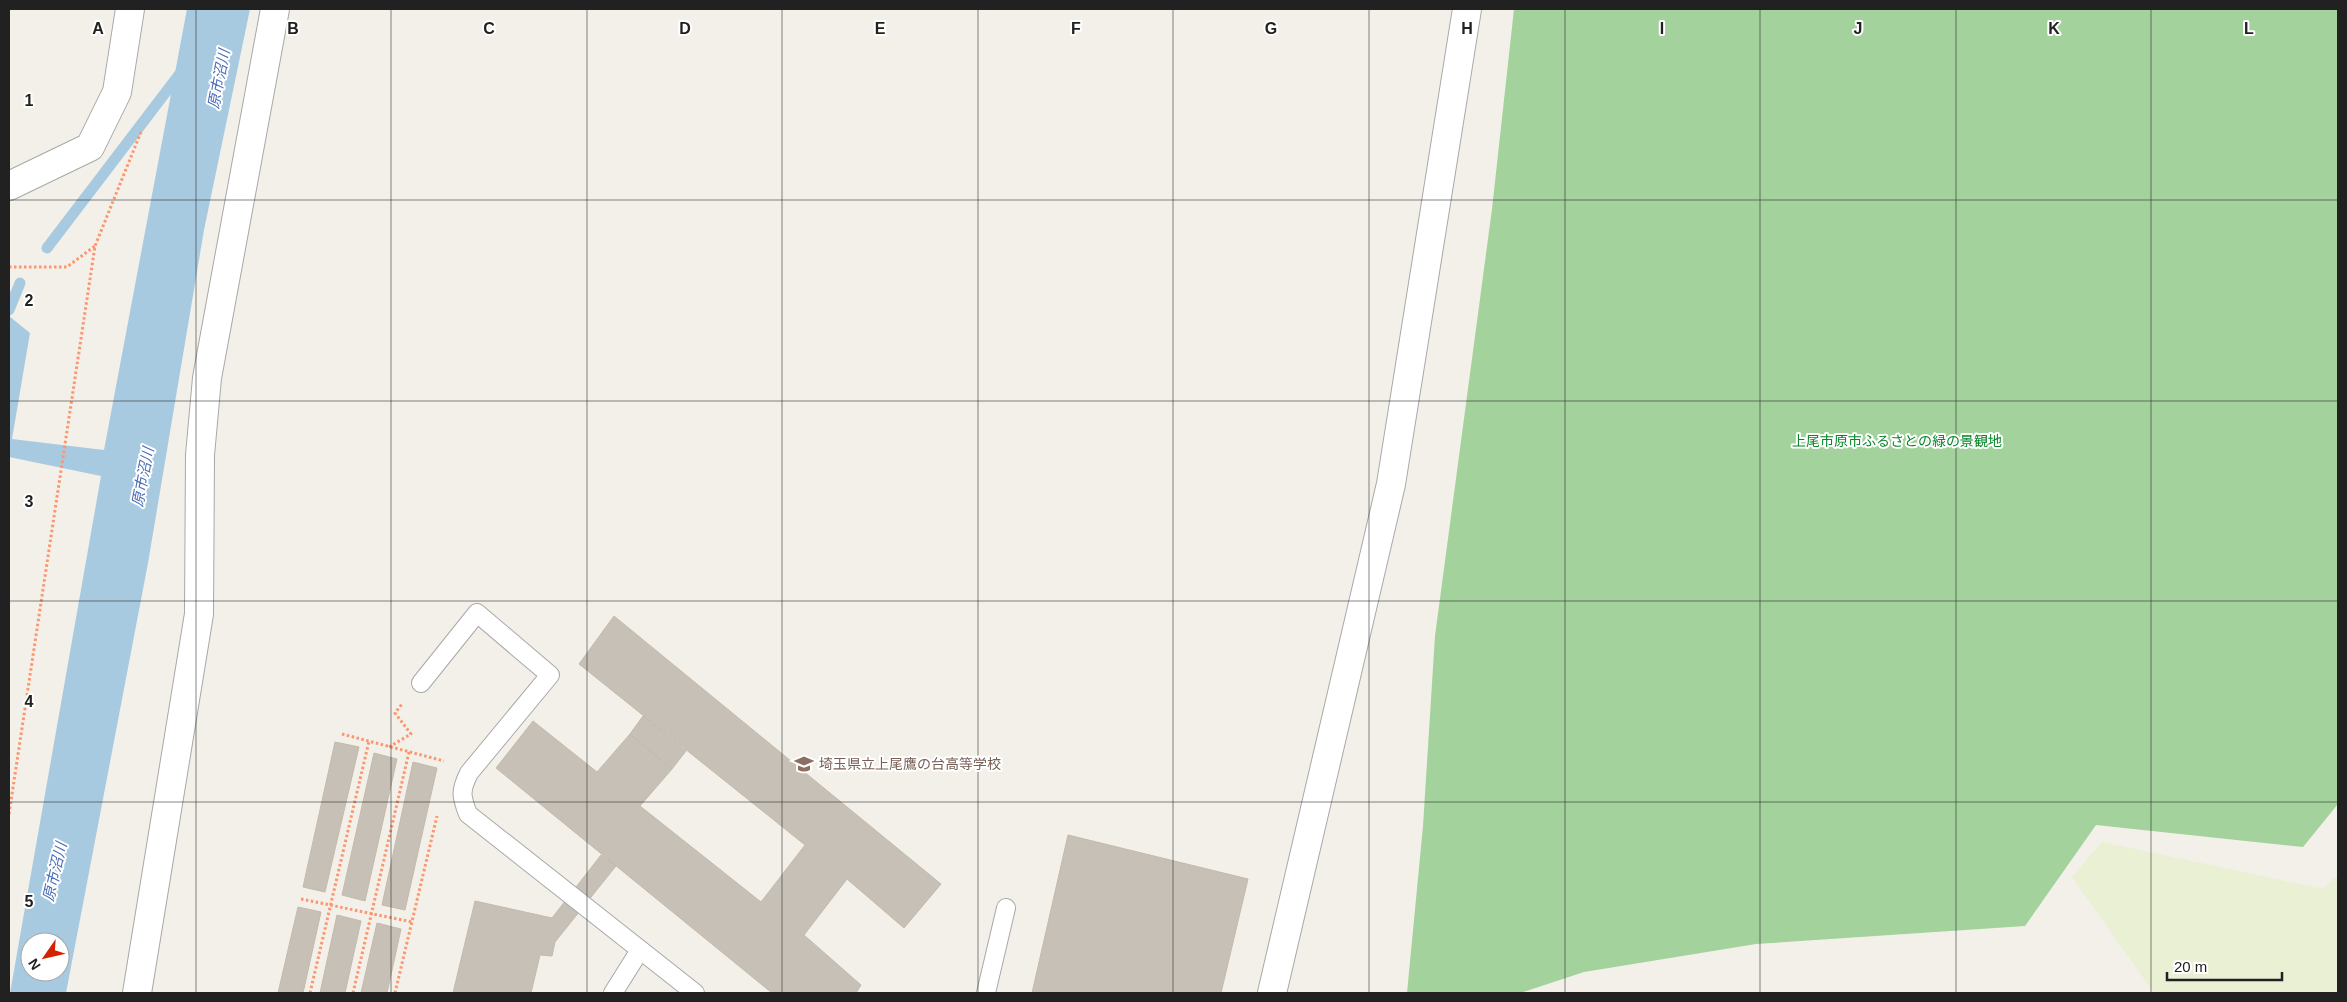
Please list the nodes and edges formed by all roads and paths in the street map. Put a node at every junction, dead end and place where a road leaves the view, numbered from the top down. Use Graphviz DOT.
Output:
graph roads {
  1 [pos="130,9"];
  2 [pos="275,9"];
  3 [pos="1467,9"];
  4 [pos="141,132"];
  5 [pos="9,186"];
  6 [pos="95,246"];
  7 [pos="9,267"];
  8 [pos="421,683"];
  9 [pos="342,734"];
  10 [pos="369,741"];
  11 [pos="390,746"];
  12 [pos="409,752"];
  13 [pos="450,762"];
  14 [pos="438,809"];
  15 [pos="9,814"];
  16 [pos="302,899"];
  17 [pos="331,905"];
  18 [pos="1006,908"];
  19 [pos="371,913"];
  20 [pos="412,922"];
  21 [pos="640,950"];
  22 [pos="137,993"];
  23 [pos="310,993"];
  24 [pos="353,993"];
  25 [pos="395,993"];
  26 [pos="613,993"];
  27 [pos="695,993"];
  28 [pos="986,993"];
  29 [pos="1272,993"];
  1 -- 5 [label="street"];
  2 -- 22 [label="street"];
  3 -- 29 [label="street"];
  4 -- 6 [label="path"];
  6 -- 7 [label="path"];
  6 -- 15 [label="path"];
  8 -- 11 [label="path"];
  8 -- 21 [label="lane"];
  9 -- 10 [label="path"];
  10 -- 11 [label="path"];
  10 -- 17 [label="path"];
  11 -- 12 [label="path"];
  12 -- 13 [label="path"];
  12 -- 19 [label="path"];
  14 -- 20 [label="path"];
  16 -- 17 [label="path"];
  17 -- 19 [label="path"];
  17 -- 23 [label="path"];
  18 -- 28 [label="lane"];
  19 -- 20 [label="path"];
  19 -- 24 [label="path"];
  20 -- 25 [label="path"];
  21 -- 26 [label="lane"];
  21 -- 27 [label="lane"];
}
